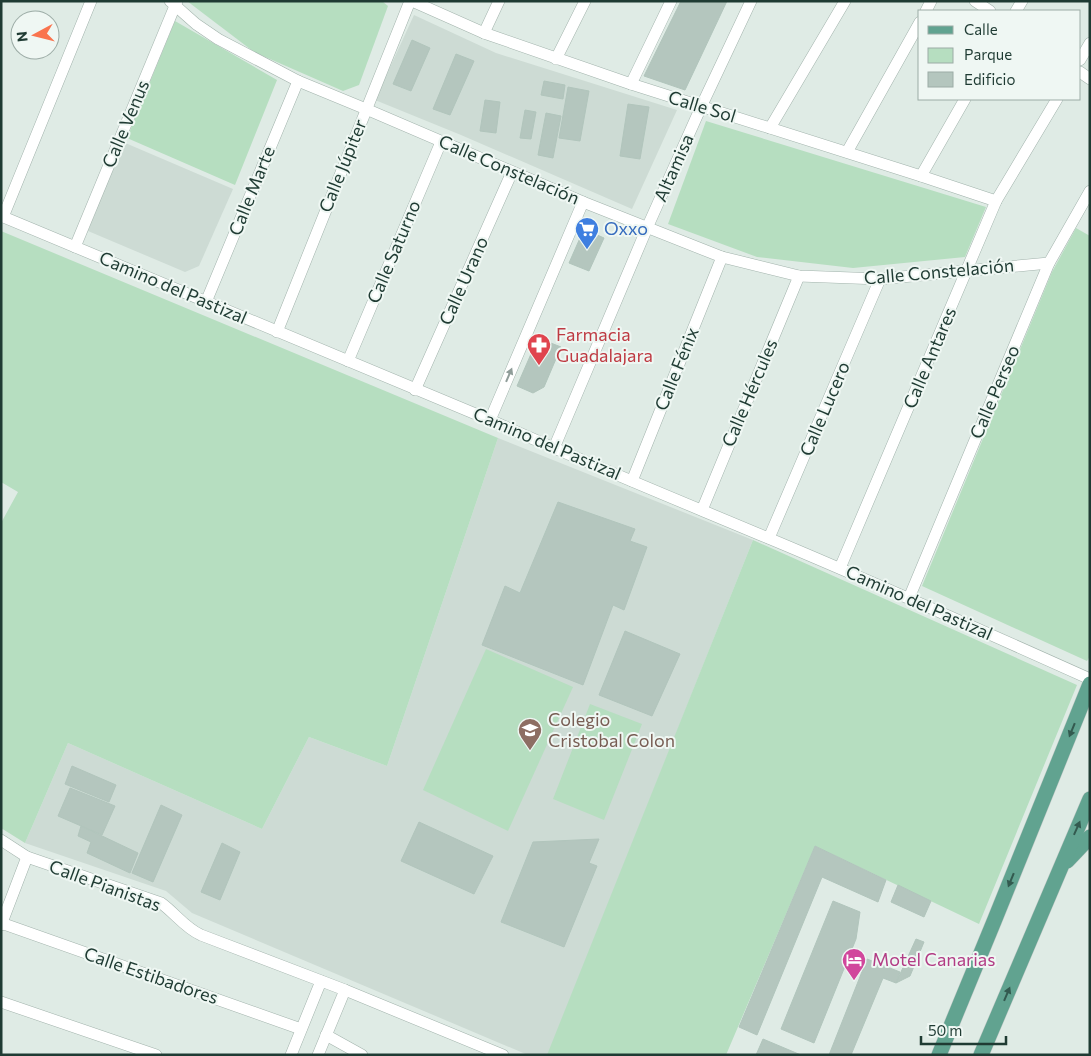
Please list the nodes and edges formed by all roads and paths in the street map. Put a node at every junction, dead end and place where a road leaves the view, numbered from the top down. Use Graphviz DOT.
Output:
graph roads {
  1 [pos="91,1"];
  2 [pos="411,1"];
  3 [pos="499,1"];
  4 [pos="585,1"];
  5 [pos="670,1"];
  6 [pos="751,1"];
  7 [pos="845,1"];
  8 [pos="974,1"];
  9 [pos="174,3"];
  10 [pos="988,10"];
  11 [pos="918,26"];
  12 [pos="484,34"];
  13 [pos="1090,43"];
  14 [pos="1081,58"];
  15 [pos="556,59"];
  16 [pos="298,81"];
  17 [pos="631,84"];
  18 [pos="964,100"];
  19 [pos="1055,100"];
  20 [pos="701,107"];
  21 [pos="366,109"];
  22 [pos="770,128"];
  23 [pos="441,142"];
  24 [pos="847,152"];
  25 [pos="512,172"];
  26 [pos="921,176"];
  27 [pos="1090,191"];
  28 [pos="996,201"];
  29 [pos="583,202"];
  30 [pos="2,216"];
  31 [pos="647,228"];
  32 [pos="75,247"];
  33 [pos="722,257"];
  34 [pos="1049,262"];
  35 [pos="967,270"];
  36 [pos="799,276"];
  37 [pos="880,279"];
  38 [pos="206,302"];
  39 [pos="277,332"];
  40 [pos="348,361"];
  41 [pos="415,390"];
  42 [pos="490,420"];
  43 [pos="554,448"];
  44 [pos="632,481"];
  45 [pos="702,510"];
  46 [pos="769,538"];
  47 [pos="840,568"];
  48 [pos="909,598"];
  49 [pos="1090,678"];
  50 [pos="1090,684"];
  51 [pos="1090,799"];
  52 [pos="1090,837"];
  53 [pos="1,840"];
  54 [pos="28,857"];
  55 [pos="1059,869"];
  56 [pos="2,924"];
  57 [pos="321,981"];
  58 [pos="345,990"];
  59 [pos="1,1002"];
  60 [pos="301,1029"];
  61 [pos="326,1035"];
  62 [pos="156,1055"];
  63 [pos="291,1055"];
  64 [pos="318,1055"];
  65 [pos="362,1055"];
  66 [pos="503,1055"];
  67 [pos="938,1055"];
  68 [pos="981,1055"];
  1 -- 30 [label="street"];
  2 -- 12 [label="street, Calle Sol"];
  2 -- 21 [label="street, Calle Júpiter"];
  3 -- 12 [label="street"];
  4 -- 15 [label="street"];
  5 -- 17 [label="street"];
  6 -- 20 [label="street, Altamisa"];
  7 -- 22 [label="street"];
  8 -- 10 [label="street"];
  9 -- 16 [label="street, Calle Constelación"];
  9 -- 32 [label="street, Calle Venus"];
  11 -- 24 [label="street"];
  12 -- 15 [label="street, Calle Sol"];
  13 -- 14 [label="street"];
  15 -- 17 [label="street, Calle Sol"];
  16 -- 21 [label="street, Calle Constelación"];
  16 -- 38 [label="street, Calle Marte"];
  17 -- 20 [label="street, Calle Sol"];
  18 -- 26 [label="street"];
  19 -- 28 [label="street, Calle Antares"];
  20 -- 22 [label="street, Calle Sol"];
  20 -- 31 [label="street, Altamisa"];
  21 -- 23 [label="street, Calle Constelación"];
  21 -- 39 [label="street, Calle Júpiter"];
  22 -- 24 [label="street, Calle Sol"];
  23 -- 25 [label="street, Calle Constelación"];
  23 -- 40 [label="street, Calle Saturno"];
  24 -- 26 [label="street, Calle Sol"];
  25 -- 29 [label="street, Calle Constelación"];
  25 -- 41 [label="street, Calle Urano"];
  26 -- 28 [label="street, Calle Sol"];
  27 -- 34 [label="street, Calle Perseo"];
  28 -- 35 [label="street, Calle Antares"];
  29 -- 31 [label="street, Calle Constelación"];
  42 -- 29 [label="street, one-way"];
  30 -- 32 [label="street, Camino del Pastizal"];
  31 -- 33 [label="street, Calle Constelación"];
  31 -- 43 [label="street, Altamisa"];
  32 -- 38 [label="street, Camino del Pastizal"];
  33 -- 36 [label="street, Calle Constelación"];
  33 -- 44 [label="street, Calle Fénix"];
  34 -- 35 [label="street, Calle Constelación"];
  34 -- 48 [label="street, Calle Perseo"];
  35 -- 37 [label="street, Calle Constelación"];
  35 -- 47 [label="street, Calle Antares"];
  36 -- 37 [label="street, Calle Constelación"];
  36 -- 45 [label="street, Calle Hércules"];
  37 -- 46 [label="street, Calle Lucero"];
  38 -- 39 [label="street, Camino del Pastizal"];
  39 -- 40 [label="street, Camino del Pastizal"];
  40 -- 41 [label="street, Camino del Pastizal"];
  41 -- 42 [label="street, Camino del Pastizal"];
  42 -- 43 [label="street, Camino del Pastizal"];
  43 -- 44 [label="street, Camino del Pastizal"];
  44 -- 45 [label="street, Camino del Pastizal"];
  45 -- 46 [label="street, Camino del Pastizal"];
  46 -- 47 [label="street, Camino del Pastizal"];
  47 -- 48 [label="street, Camino del Pastizal"];
  48 -- 49 [label="street, Camino del Pastizal"];
  50 -- 67 [label="main road, one-way"];
  55 -- 51 [label="main road, one-way"];
  52 -- 55 [label="main road"];
  53 -- 54 [label="street, Calle Pianistas"];
  54 -- 56 [label="street"];
  54 -- 57 [label="street, Calle Pianistas"];
  68 -- 55 [label="main road, one-way"];
  56 -- 60 [label="street, Calle Estibadores"];
  57 -- 58 [label="street, Calle Pianistas"];
  57 -- 60 [label="street"];
  58 -- 61 [label="street"];
  58 -- 66 [label="street, Calle Pianistas"];
  59 -- 62 [label="street"];
  60 -- 63 [label="street"];
  61 -- 64 [label="street"];
  61 -- 65 [label="street"];
}
